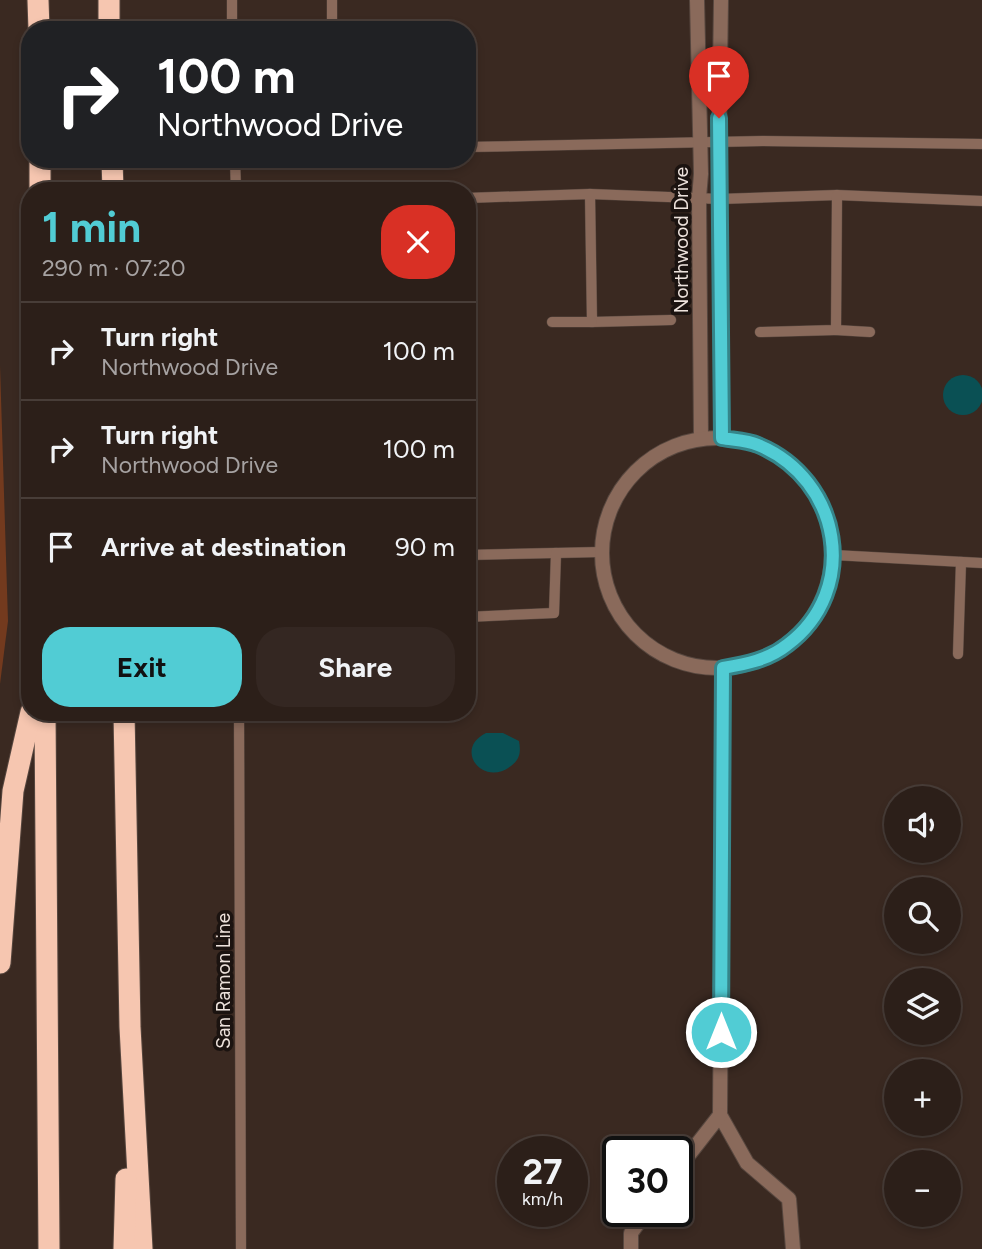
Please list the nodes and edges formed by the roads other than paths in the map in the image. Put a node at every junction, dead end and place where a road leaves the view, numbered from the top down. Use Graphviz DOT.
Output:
graph roads {
  1 [pos="38,0"];
  2 [pos="109,0"];
  3 [pos="232,0"];
  4 [pos="332,0"];
  5 [pos="697,0"];
  6 [pos="721,0"];
  7 [pos="39,21"];
  8 [pos="109,21"];
  9 [pos="232,21"];
  10 [pos="332,21"];
  11 [pos="700,142"];
  12 [pos="719,142"];
  13 [pos="982,144"];
  14 [pos="476,147"];
  15 [pos="590,194"];
  16 [pos="837,195"];
  17 [pos="476,198"];
  18 [pos="699,198"];
  19 [pos="720,199"];
  20 [pos="982,201"];
  21 [pos="671,320"];
  22 [pos="592,321"];
  23 [pos="552,322"];
  24 [pos="836,330"];
  25 [pos="760,332"];
  26 [pos="870,332"];
  27 [pos="722,438"];
  28 [pos="701,439"];
  29 [pos="601,552"];
  30 [pos="556,553"];
  31 [pos="476,555"];
  32 [pos="834,555"];
  33 [pos="961,562"];
  34 [pos="982,564"];
  35 [pos="476,617"];
  36 [pos="958,654"];
  37 [pos="723,668"];
  38 [pos="29,721"];
  39 [pos="45,721"];
  40 [pos="124,721"];
  41 [pos="239,721"];
  42 [pos="0,963"];
  43 [pos="130,1027"];
  44 [pos="720,1115"];
  45 [pos="693,1150"];
  46 [pos="635,1227"];
  47 [pos="49,1249"];
  48 [pos="124,1249"];
  49 [pos="142,1249"];
  50 [pos="241,1249"];
  51 [pos="631,1249"];
  52 [pos="793,1249"];
  1 -- 7 [label="highway"];
  2 -- 8 [label="highway"];
  3 -- 9 [label="lane"];
  4 -- 10 [label="lane"];
  5 -- 11 [label="street, Northwood Drive"];
  6 -- 12 [label="street, Northwood Drive"];
  11 -- 12 [label="lane"];
  11 -- 14 [label="lane"];
  11 -- 18 [label="street, Northwood Drive"];
  12 -- 13 [label="lane"];
  12 -- 19 [label="street, Northwood Drive"];
  15 -- 17 [label="lane"];
  15 -- 18 [label="lane"];
  15 -- 22 [label="lane"];
  16 -- 19 [label="lane"];
  16 -- 20 [label="lane"];
  16 -- 24 [label="lane"];
  18 -- 19 [label="lane"];
  18 -- 28 [label="street, Northwood Drive"];
  19 -- 27 [label="street, Northwood Drive"];
  21 -- 22 [label="lane"];
  22 -- 23 [label="lane"];
  24 -- 25 [label="lane"];
  24 -- 26 [label="lane"];
  27 -- 28 [label="street"];
  27 -- 32 [label="street"];
  28 -- 29 [label="street"];
  29 -- 30 [label="lane"];
  29 -- 37 [label="street"];
  30 -- 31 [label="lane"];
  30 -- 35 [label="lane"];
  32 -- 33 [label="lane"];
  32 -- 37 [label="street"];
  33 -- 34 [label="lane"];
  33 -- 36 [label="lane"];
  37 -- 44 [label="street"];
  38 -- 42 [label="highway"];
  39 -- 47 [label="highway"];
  40 -- 43 [label="highway"];
  41 -- 50 [label="lane, San Ramon Line"];
  43 -- 48 [label="highway"];
  43 -- 49 [label="highway"];
  44 -- 45 [label="street"];
  44 -- 52 [label="street"];
  46 -- 51 [label="street"];
}
